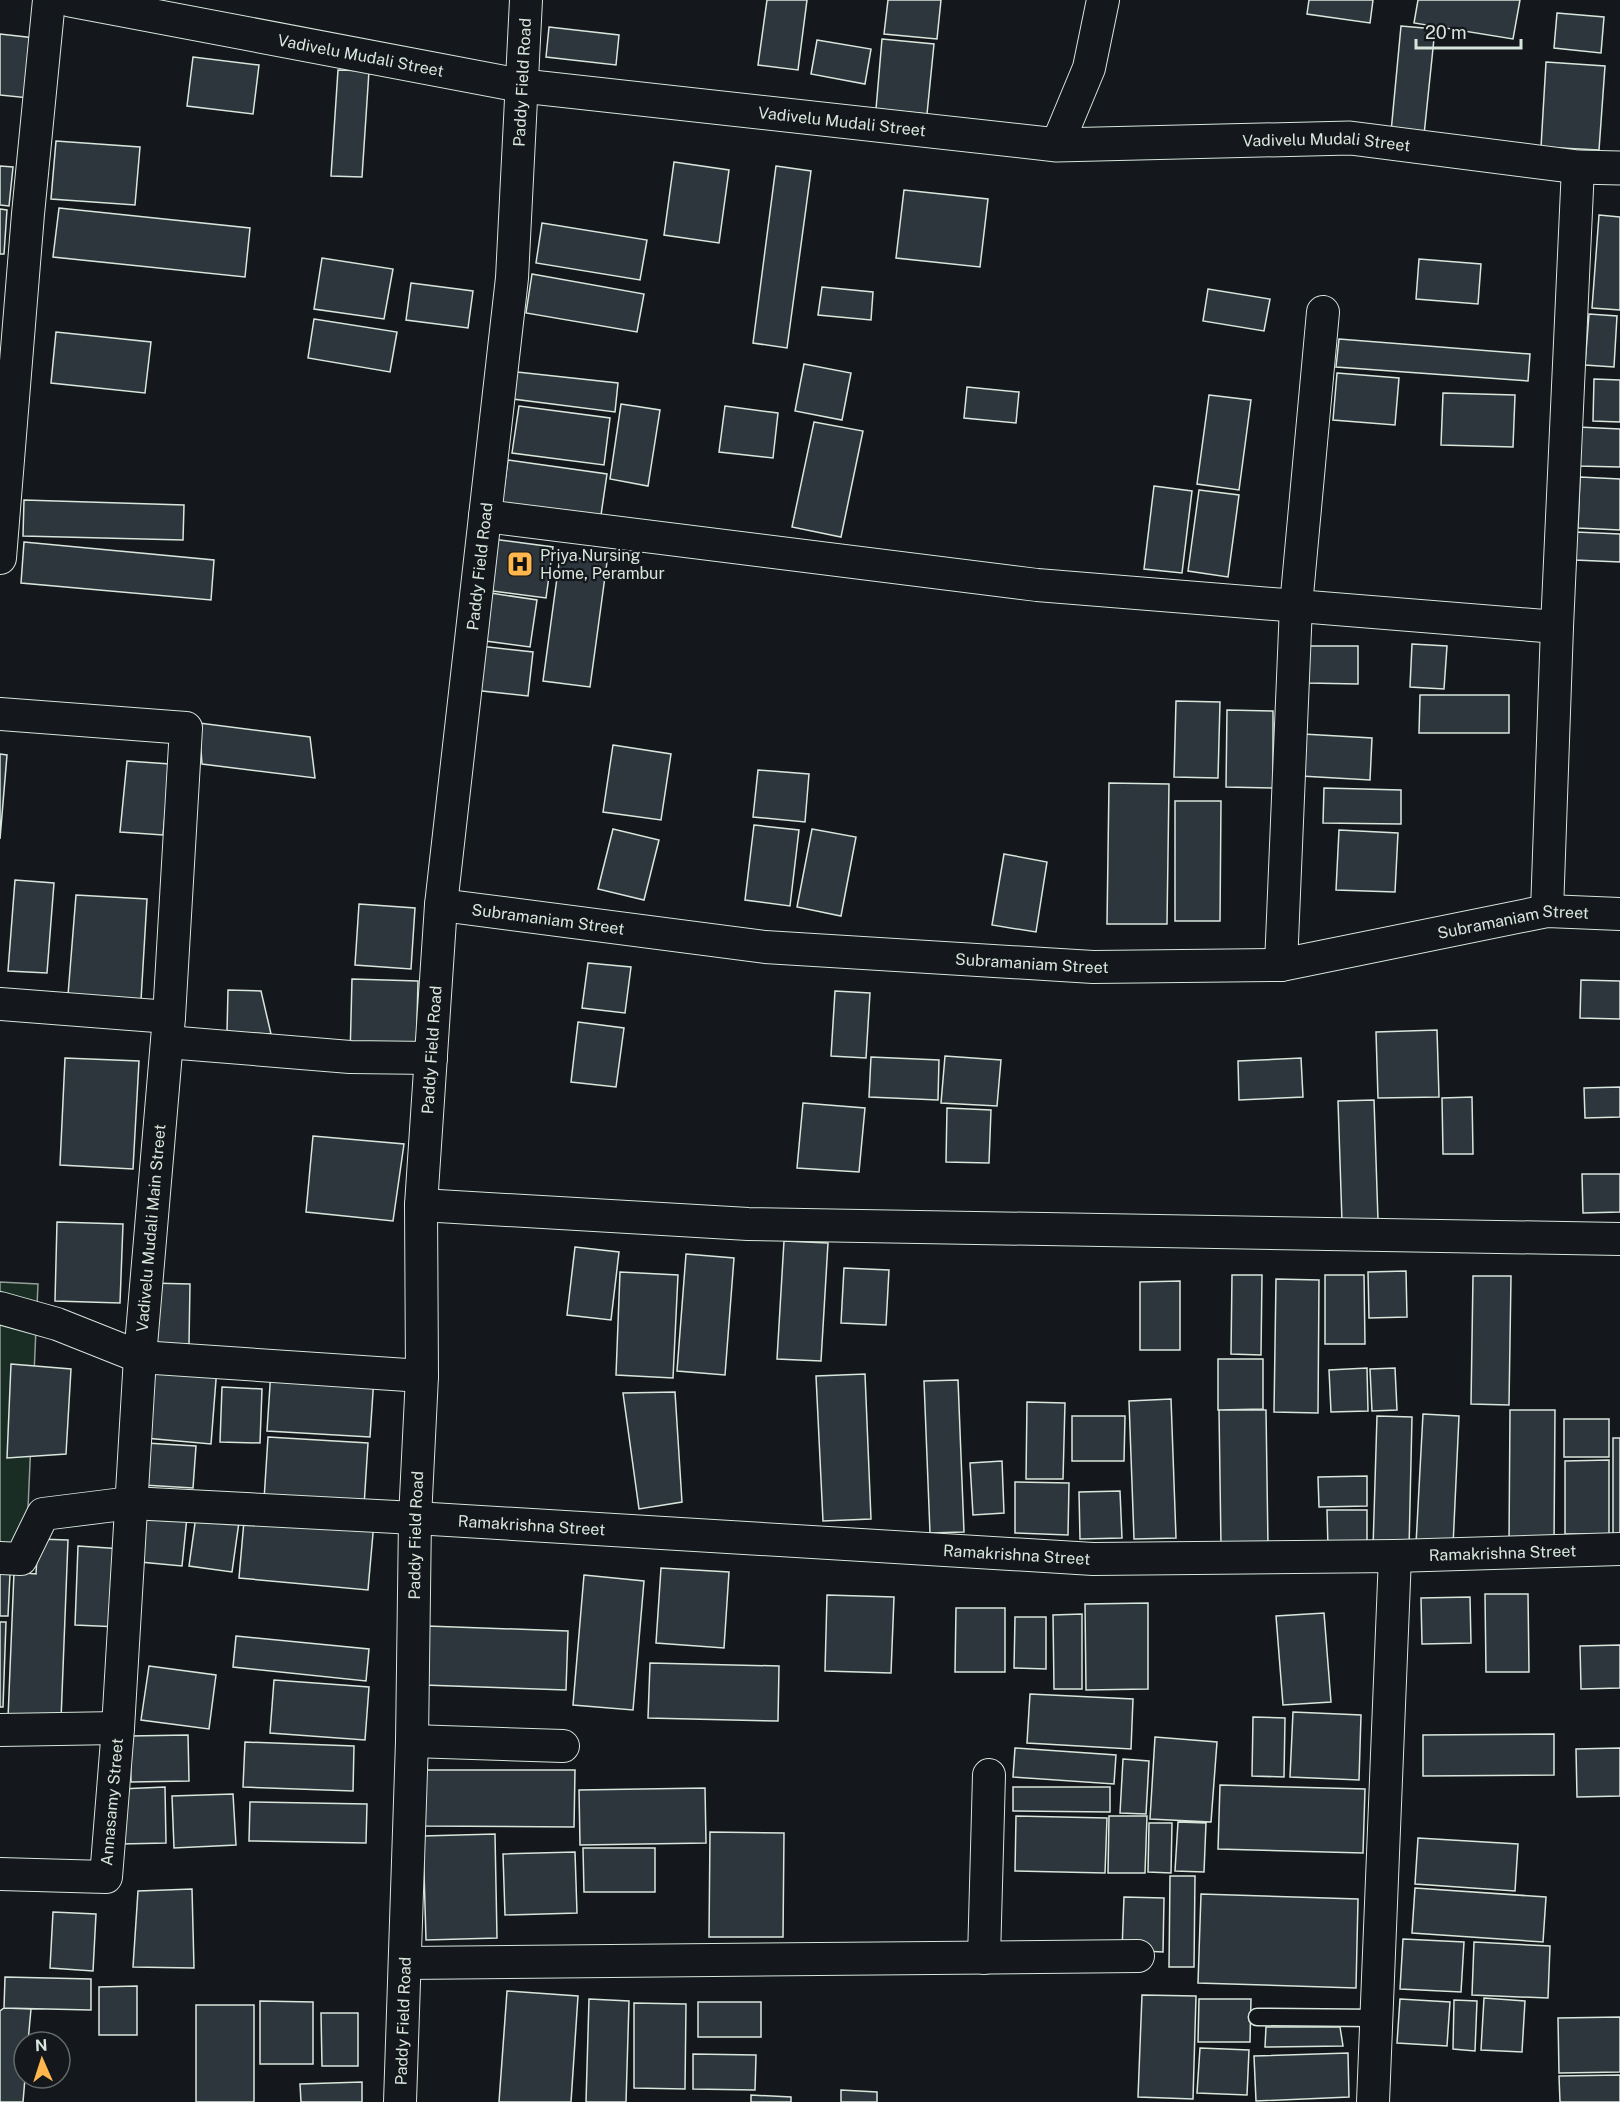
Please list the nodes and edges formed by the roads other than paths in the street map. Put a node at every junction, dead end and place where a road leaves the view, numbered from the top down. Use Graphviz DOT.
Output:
graph roads {
  1 [pos="49,0"];
  2 [pos="70,0"];
  3 [pos="526,0"];
  4 [pos="1103,0"];
  5 [pos="524,86"];
  6 [pos="1057,145"];
  7 [pos="1578,167"];
  8 [pos="1620,168"];
  9 [pos="1323,312"];
  10 [pos="486,516"];
  11 [pos="0,558"];
  12 [pos="1296,606"];
  13 [pos="1557,627"];
  14 [pos="0,714"];
  15 [pos="441,905"];
  16 [pos="1547,911"];
  17 [pos="1620,914"];
  18 [pos="1281,965"];
  19 [pos="0,1004"];
  20 [pos="168,1030"];
  21 [pos="431,1058"];
  22 [pos="421,1205"];
  23 [pos="1620,1239"];
  24 [pos="0,1308"];
  25 [pos="140,1358"];
  26 [pos="422,1376"];
  27 [pos="131,1503"];
  28 [pos="415,1518"];
  29 [pos="1620,1549"];
  30 [pos="1395,1556"];
  31 [pos="0,1558"];
  32 [pos="118,1728"];
  33 [pos="0,1730"];
  34 [pos="412,1741"];
  35 [pos="562,1746"];
  36 [pos="989,1775"];
  37 [pos="0,1874"];
  38 [pos="1138,1956"];
  39 [pos="984,1958"];
  40 [pos="406,1964"];
  41 [pos="1257,2017"];
  42 [pos="1377,2018"];
  43 [pos="400,2102"];
  44 [pos="1373,2102"];
  1 -- 11 [label="street"];
  2 -- 5 [label="street, Vadivelu Mudali Street"];
  3 -- 5 [label="street, Paddy Field Road"];
  4 -- 6 [label="street"];
  5 -- 6 [label="street, Vadivelu Mudali Street"];
  5 -- 10 [label="street, Paddy Field Road"];
  6 -- 7 [label="street, Vadivelu Mudali Street"];
  7 -- 8 [label="street, Vadivelu Mudali Street"];
  7 -- 13 [label="street"];
  9 -- 12 [label="street"];
  10 -- 12 [label="street"];
  10 -- 15 [label="street, Paddy Field Road"];
  12 -- 13 [label="street"];
  12 -- 18 [label="street"];
  13 -- 16 [label="street"];
  14 -- 20 [label="street, Vadivelu Mudali Main Street"];
  15 -- 18 [label="street, Subramaniam Street"];
  15 -- 21 [label="street, Paddy Field Road"];
  16 -- 17 [label="street, Subramaniam Street"];
  16 -- 18 [label="street, Subramaniam Street"];
  19 -- 20 [label="street"];
  20 -- 21 [label="street"];
  20 -- 25 [label="street, Vadivelu Mudali Main Street"];
  21 -- 22 [label="street, Paddy Field Road"];
  22 -- 23 [label="street"];
  22 -- 26 [label="street, Paddy Field Road"];
  24 -- 25 [label="street"];
  25 -- 26 [label="street"];
  25 -- 27 [label="street, Vadivelu Mudali Main Street"];
  26 -- 28 [label="street, Paddy Field Road"];
  27 -- 28 [label="street, Ramakrishna Street"];
  27 -- 31 [label="street, Ramakrishna Street"];
  27 -- 32 [label="street, Vadivelu Mudali Main Street"];
  28 -- 30 [label="street, Ramakrishna Street"];
  28 -- 34 [label="street, Paddy Field Road"];
  29 -- 30 [label="street, Ramakrishna Street"];
  30 -- 42 [label="street"];
  32 -- 33 [label="street"];
  32 -- 37 [label="street, Annasamy Street"];
  34 -- 35 [label="street"];
  34 -- 40 [label="street, Paddy Field Road"];
  36 -- 39 [label="street"];
  38 -- 39 [label="street"];
  39 -- 40 [label="street"];
  40 -- 43 [label="street, Paddy Field Road"];
  41 -- 42 [label="lane"];
  42 -- 44 [label="street"];
}
